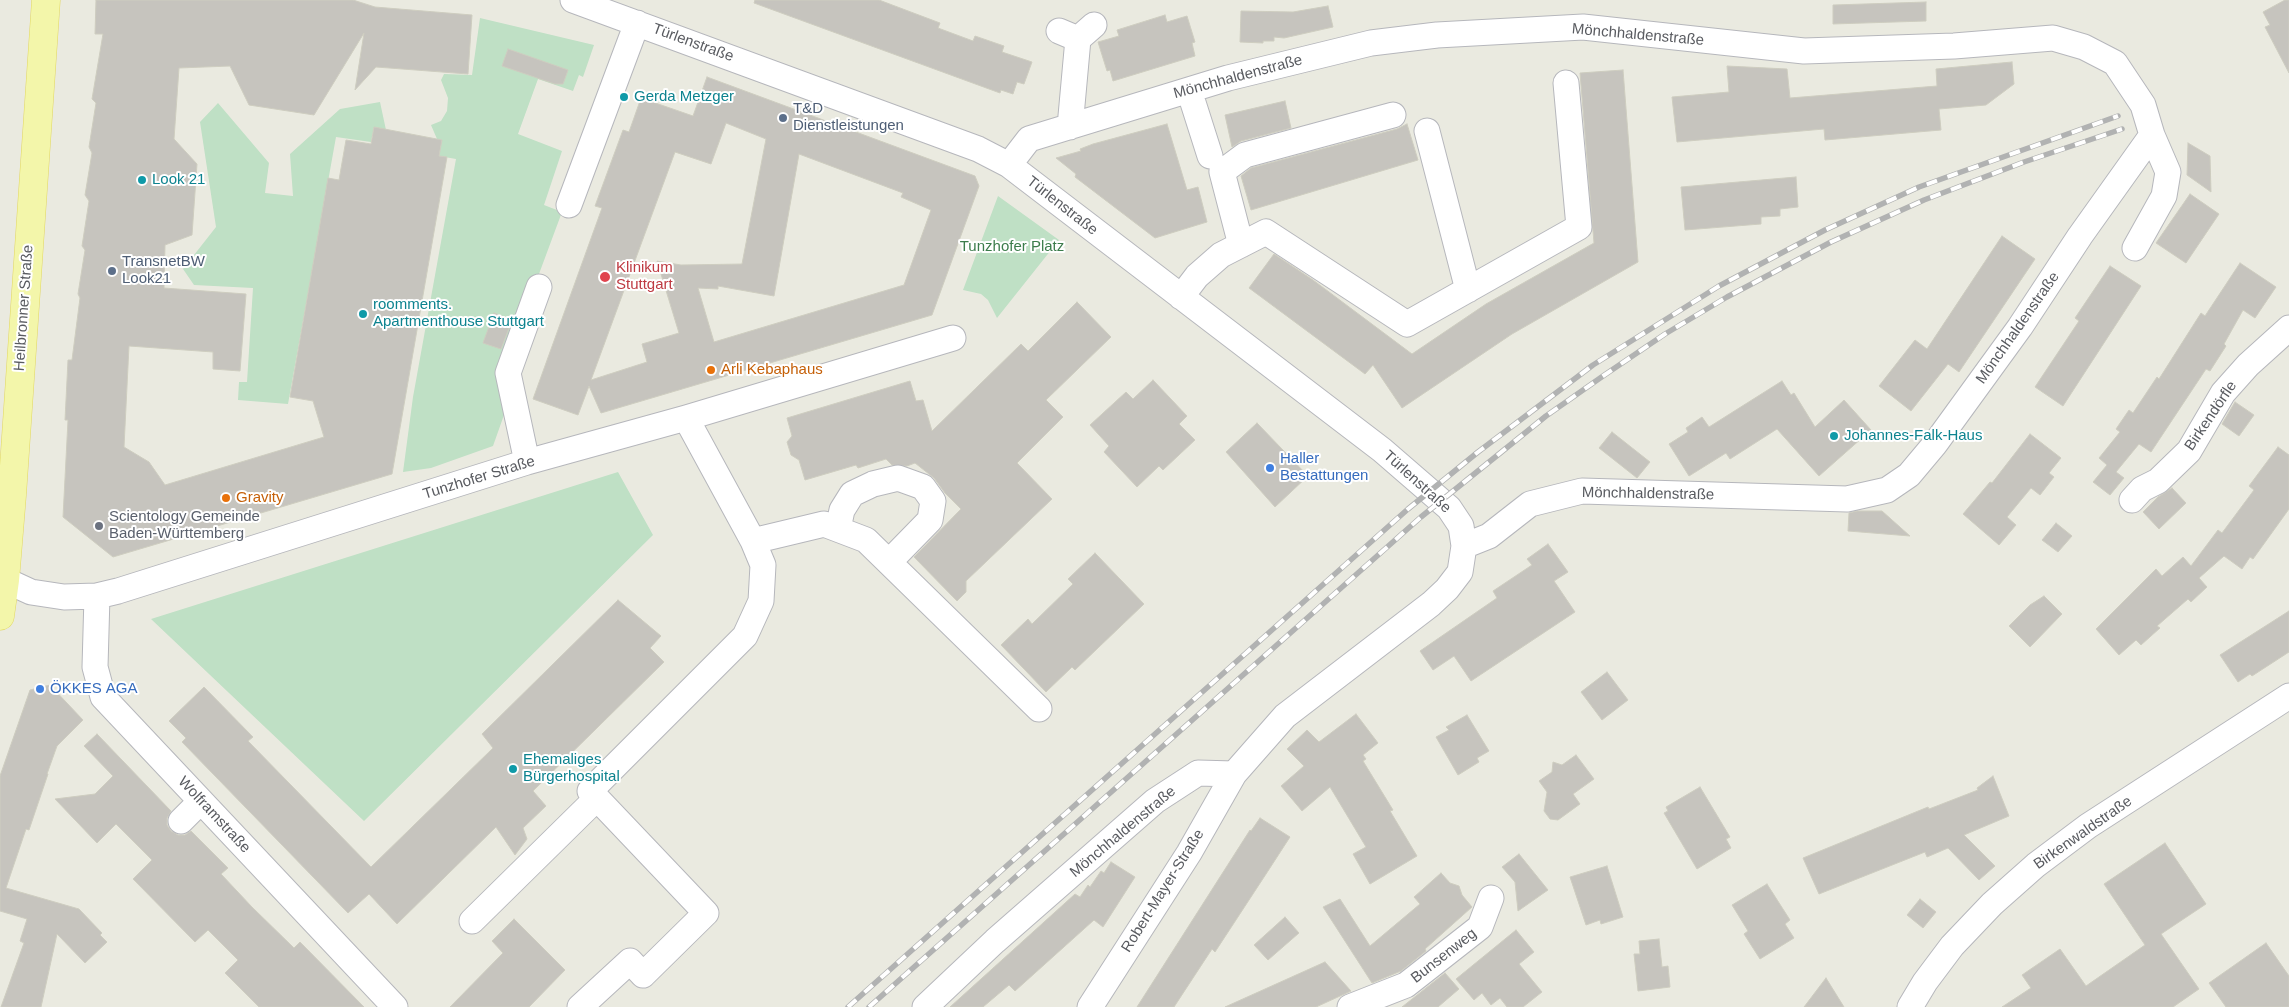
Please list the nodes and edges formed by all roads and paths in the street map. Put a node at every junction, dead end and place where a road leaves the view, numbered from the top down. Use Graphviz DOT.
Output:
graph roads {
  1 [pos="45,0"];
  2 [pos="573,0"];
  3 [pos="608,5"];
  4 [pos="637,23"];
  5 [pos="1077,32"];
  6 [pos="1566,83"];
  7 [pos="1189,90"];
  8 [pos="1393,115"];
  9 [pos="1070,127"];
  10 [pos="1426,131"];
  11 [pos="2152,135"];
  12 [pos="1210,156"];
  13 [pos="1009,165"];
  14 [pos="569,205"];
  15 [pos="1241,245"];
  16 [pos="2136,248"];
  17 [pos="539,287"];
  18 [pos="1468,290"];
  19 [pos="1181,297"];
  20 [pos="2289,328"];
  21 [pos="953,338"];
  22 [pos="686,418"];
  23 [pos="527,462"];
  24 [pos="2132,500"];
  25 [pos="6,510"];
  26 [pos="838,529"];
  27 [pos="753,541"];
  28 [pos="1464,546"];
  29 [pos="889,562"];
  30 [pos="2,578"];
  31 [pos="96,596"];
  32 [pos="0,616"];
  33 [pos="2289,696"];
  34 [pos="1039,709"];
  35 [pos="1234,774"];
  36 [pos="597,798"];
  37 [pos="202,801"];
  38 [pos="181,821"];
  39 [pos="1491,898"];
  40 [pos="472,921"];
  41 [pos="395,1007"];
  42 [pos="580,1007"];
  43 [pos="925,1007"];
  44 [pos="1090,1007"];
  45 [pos="1350,1007"];
  46 [pos="1910,1007"];
  1 -- 25 [label="main road, Heilbronner Straße"];
  2 -- 3 [label="street, Türlenstraße"];
  3 -- 4 [label="street, Türlenstraße"];
  4 -- 13 [label="street, Türlenstraße"];
  4 -- 14 [label="street"];
  5 -- 9 [label="street"];
  6 -- 18 [label="street"];
  7 -- 9 [label="street, Mönchhaldenstraße"];
  7 -- 11 [label="street, Mönchhaldenstraße"];
  7 -- 12 [label="street"];
  8 -- 15 [label="street"];
  9 -- 13 [label="street, Mönchhaldenstraße"];
  10 -- 18 [label="street"];
  11 -- 16 [label="street, Mönchhaldenstraße"];
  11 -- 28 [label="street, Mönchhaldenstraße"];
  13 -- 19 [label="street, Türlenstraße"];
  15 -- 18 [label="street"];
  15 -- 19 [label="street"];
  17 -- 23 [label="street"];
  19 -- 28 [label="street, Türlenstraße"];
  20 -- 24 [label="street, Birkendörfle"];
  21 -- 22 [label="street, Tunzhofer Straße"];
  22 -- 23 [label="street, Tunzhofer Straße"];
  22 -- 27 [label="street"];
  23 -- 31 [label="street, Tunzhofer Straße"];
  25 -- 30 [label="main road, Heilbronner Straße"];
  26 -- 27 [label="street"];
  26 -- 29 [label="street"];
  26 -- 29 [label="street"];
  27 -- 36 [label="street"];
  28 -- 35 [label="street"];
  29 -- 34 [label="street"];
  30 -- 31 [label="street, Tunzhofer Straße"];
  30 -- 32 [label="main road, Heilbronner Straße"];
  31 -- 37 [label="street, Wolframstraße"];
  33 -- 46 [label="street, Birkenwaldstraße"];
  35 -- 43 [label="street, Mönchhaldenstraße"];
  35 -- 44 [label="street, Robert-Mayer-Straße"];
  36 -- 40 [label="street"];
  36 -- 42 [label="street"];
  37 -- 38 [label="street"];
  37 -- 41 [label="street, Wolframstraße"];
  39 -- 45 [label="street, Bunsenweg"];
}
